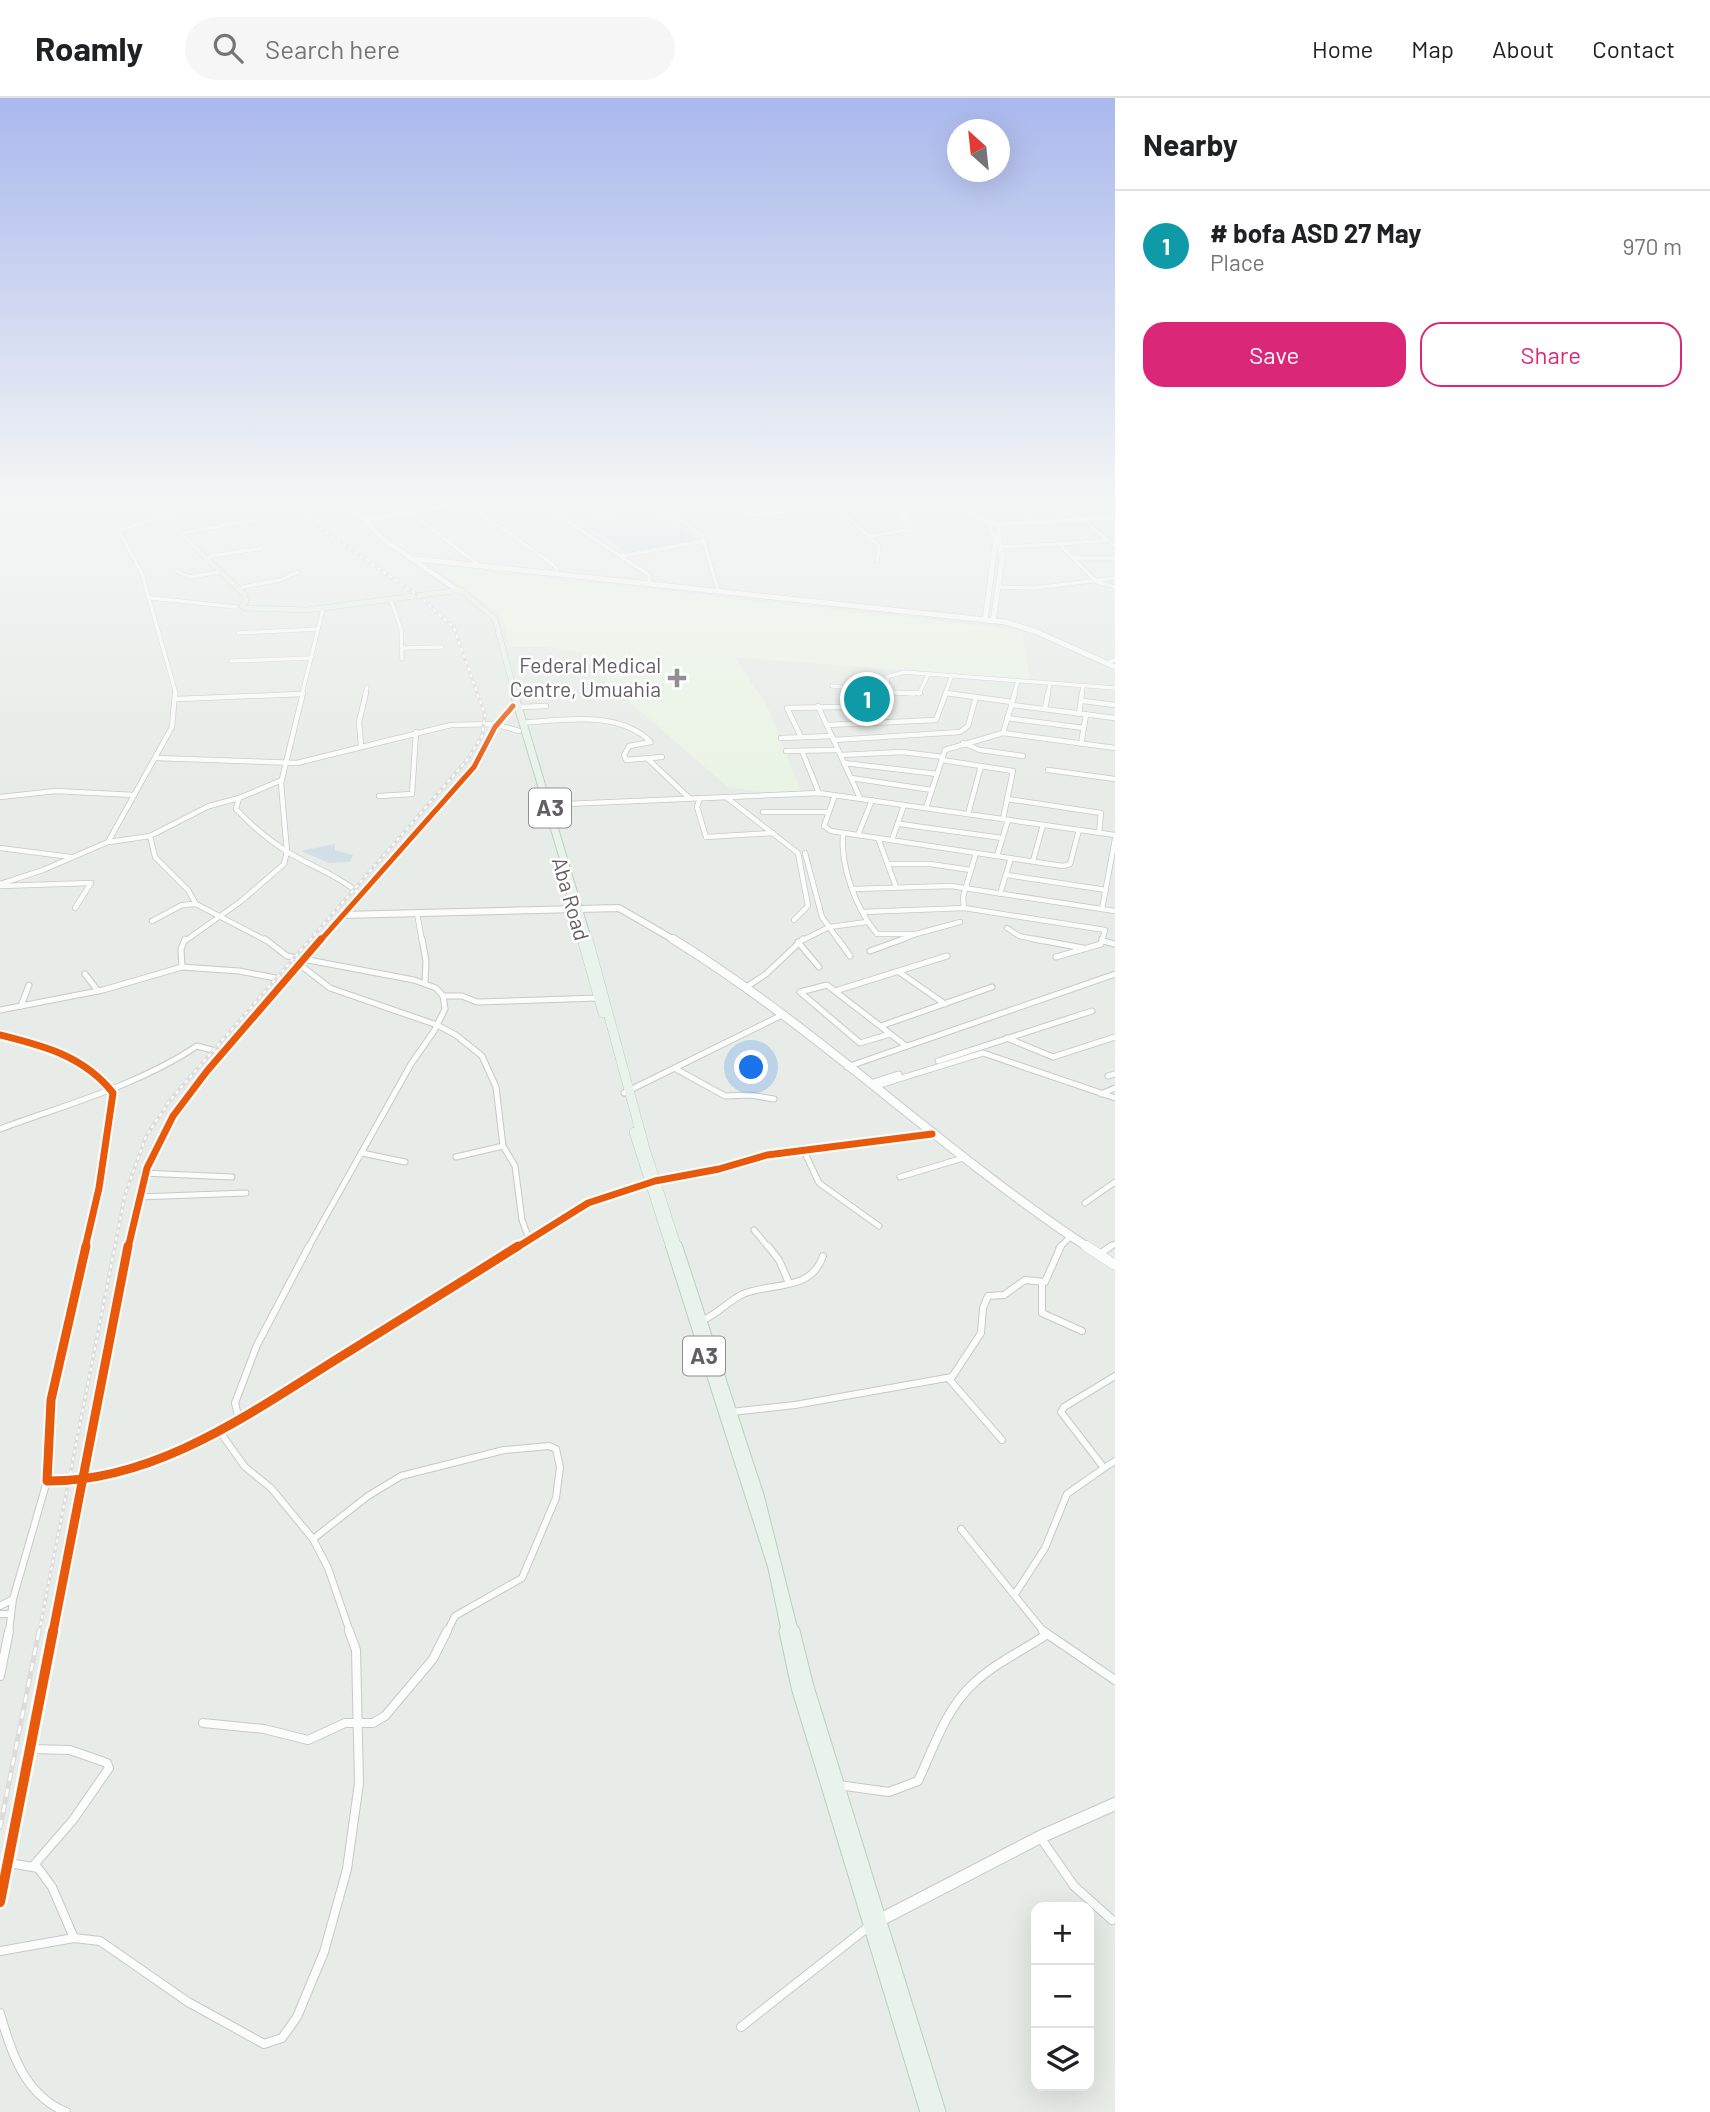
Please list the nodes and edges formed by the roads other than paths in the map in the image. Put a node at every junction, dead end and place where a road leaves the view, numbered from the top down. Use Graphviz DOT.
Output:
graph roads {
  1 [pos="148,591"];
  2 [pos="241,591"];
  3 [pos="444,591"];
  4 [pos="727,591"];
  5 [pos="989,591"];
  6 [pos="997,591"];
  7 [pos="461,592"];
  8 [pos="439,593"];
  9 [pos="151,598"];
  10 [pos="391,600"];
  11 [pos="241,607"];
  12 [pos="323,609"];
  13 [pos="985,620"];
  14 [pos="993,621"];
  15 [pos="318,629"];
  16 [pos="238,633"];
  17 [pos="500,644"];
  18 [pos="442,647"];
  19 [pos="404,648"];
  20 [pos="311,658"];
  21 [pos="402,659"];
  22 [pos="1115,660"];
  23 [pos="231,661"];
  24 [pos="1107,663"];
  25 [pos="1115,667"];
  26 [pos="928,675"];
  27 [pos="952,675"];
  28 [pos="1018,681"];
  29 [pos="1050,683"];
  30 [pos="1083,686"];
  31 [pos="367,687"];
  32 [pos="832,687"];
  33 [pos="1115,688"];
  34 [pos="888,691"];
  35 [pos="515,693"];
  36 [pos="555,693"];
  37 [pos="946,693"];
  38 [pos="302,694"];
  39 [pos="976,697"];
  40 [pos="177,699"];
  41 [pos="1083,701"];
  42 [pos="1012,703"];
  43 [pos="1115,705"];
  44 [pos="546,706"];
  45 [pos="818,706"];
  46 [pos="516,707"];
  47 [pos="842,707"];
  48 [pos="1045,709"];
  49 [pos="1079,713"];
  50 [pos="1086,715"];
  51 [pos="1007,718"];
  52 [pos="1115,718"];
  53 [pos="494,724"];
  54 [pos="827,725"];
  55 [pos="521,727"];
  56 [pos="1084,728"];
  57 [pos="416,732"];
  58 [pos="1003,733"];
  59 [pos="944,735"];
  60 [pos="800,737"];
  61 [pos="781,738"];
  62 [pos="833,738"];
  63 [pos="1115,741"];
  64 [pos="963,743"];
  65 [pos="1081,744"];
  66 [pos="361,745"];
  67 [pos="957,745"];
  68 [pos="1114,748"];
  69 [pos="786,751"];
  70 [pos="802,751"];
  71 [pos="839,752"];
  72 [pos="1023,756"];
  73 [pos="662,757"];
  74 [pos="156,758"];
  75 [pos="648,759"];
  76 [pos="942,759"];
  77 [pos="844,763"];
  78 [pos="285,764"];
  79 [pos="981,766"];
  80 [pos="1048,770"];
  81 [pos="937,774"];
  82 [pos="850,778"];
  83 [pos="1115,779"];
  84 [pos="282,780"];
  85 [pos="932,790"];
  86 [pos="819,793"];
  87 [pos="134,795"];
  88 [pos="835,795"];
  89 [pos="379,796"];
  90 [pos="0,797"];
  91 [pos="726,797"];
  92 [pos="239,798"];
  93 [pos="689,798"];
  94 [pos="700,798"];
  95 [pos="860,798"];
  96 [pos="1007,799"];
  97 [pos="872,800"];
  98 [pos="546,805"];
  99 [pos="904,805"];
  100 [pos="926,808"];
  101 [pos="763,812"];
  102 [pos="829,812"];
  103 [pos="968,814"];
  104 [pos="1005,819"];
  105 [pos="900,824"];
  106 [pos="1043,825"];
  107 [pos="1079,830"];
  108 [pos="773,833"];
  109 [pos="843,833"];
  110 [pos="1099,833"];
  111 [pos="858,835"];
  112 [pos="150,836"];
  113 [pos="1115,837"];
  114 [pos="878,838"];
  115 [pos="1002,838"];
  116 [pos="892,840"];
  117 [pos="108,842"];
  118 [pos="0,848"];
  119 [pos="287,852"];
  120 [pos="805,853"];
  121 [pos="976,853"];
  122 [pos="997,856"];
  123 [pos="71,857"];
  124 [pos="1011,858"];
  125 [pos="1033,862"];
  126 [pos="888,864"];
  127 [pos="971,870"];
  128 [pos="1007,874"];
  129 [pos="0,885"];
  130 [pos="895,887"];
  131 [pos="965,888"];
  132 [pos="854,889"];
  133 [pos="1106,890"];
  134 [pos="1000,894"];
  135 [pos="361,895"];
  136 [pos="196,904"];
  137 [pos="75,908"];
  138 [pos="964,908"];
  139 [pos="1102,909"];
  140 [pos="577,910"];
  141 [pos="1115,911"];
  142 [pos="863,912"];
  143 [pos="417,913"];
  144 [pos="222,915"];
  145 [pos="342,915"];
  146 [pos="794,920"];
  147 [pos="152,921"];
  148 [pos="867,922"];
  149 [pos="960,922"];
  150 [pos="830,927"];
  151 [pos="1007,928"];
  152 [pos="916,934"];
  153 [pos="1103,941"];
  154 [pos="798,942"];
  155 [pos="1115,944"];
  156 [pos="1086,948"];
  157 [pos="870,951"];
  158 [pos="850,956"];
  159 [pos="947,956"];
  160 [pos="1056,957"];
  161 [pos="300,962"];
  162 [pos="182,967"];
  163 [pos="819,967"];
  164 [pos="898,971"];
  165 [pos="85,974"];
  166 [pos="1115,974"];
  167 [pos="286,980"];
  168 [pos="425,983"];
  169 [pos="29,985"];
  170 [pos="745,987"];
  171 [pos="992,987"];
  172 [pos="98,991"];
  173 [pos="835,991"];
  174 [pos="443,996"];
  175 [pos="598,998"];
  176 [pos="945,1004"];
  177 [pos="21,1006"];
  178 [pos="0,1010"];
  179 [pos="1092,1011"];
  180 [pos="782,1015"];
  181 [pos="437,1025"];
  182 [pos="881,1027"];
  183 [pos="890,1034"];
  184 [pos="0,1035"];
  185 [pos="1115,1037"];
  186 [pos="1007,1038"];
  187 [pos="614,1042"];
  188 [pos="906,1046"];
  189 [pos="223,1053"];
  190 [pos="847,1067"];
  191 [pos="676,1069"];
  192 [pos="624,1083"];
  193 [pos="871,1086"];
  194 [pos="110,1088"];
  195 [pos="1115,1088"];
  196 [pos="1101,1094"];
  197 [pos="1115,1098"];
  198 [pos="774,1099"];
  199 [pos="0,1129"];
  200 [pos="932,1134"];
  201 [pos="503,1146"];
  202 [pos="803,1149"];
  203 [pos="362,1153"];
  204 [pos="456,1157"];
  205 [pos="963,1158"];
  206 [pos="405,1162"];
  207 [pos="143,1173"];
  208 [pos="232,1177"];
  209 [pos="900,1177"];
  210 [pos="651,1182"];
  211 [pos="1115,1182"];
  212 [pos="246,1193"];
  213 [pos="138,1197"];
  214 [pos="1085,1203"];
  215 [pos="879,1226"];
  216 [pos="754,1230"];
  217 [pos="1070,1237"];
  218 [pos="529,1239"];
  219 [pos="1115,1244"];
  220 [pos="1098,1255"];
  221 [pos="822,1256"];
  222 [pos="1115,1265"];
  223 [pos="789,1283"];
  224 [pos="1042,1283"];
  225 [pos="701,1321"];
  226 [pos="1082,1331"];
  227 [pos="1115,1376"];
  228 [pos="950,1379"];
  229 [pos="730,1412"];
  230 [pos="239,1420"];
  231 [pos="220,1432"];
  232 [pos="1002,1440"];
  233 [pos="1115,1461"];
  234 [pos="1104,1468"];
  235 [pos="47,1481"];
  236 [pos="83,1481"];
  237 [pos="961,1529"];
  238 [pos="313,1539"];
  239 [pos="781,1590"];
  240 [pos="1015,1594"];
  241 [pos="13,1599"];
  242 [pos="0,1606"];
  243 [pos="0,1614"];
  244 [pos="11,1614"];
  245 [pos="1046,1635"];
  246 [pos="0,1676"];
  247 [pos="1115,1680"];
  248 [pos="203,1723"];
  249 [pos="357,1724"];
  250 [pos="30,1749"];
  251 [pos="838,1785"];
  252 [pos="1115,1804"];
  253 [pos="1040,1837"];
  254 [pos="7,1863"];
  255 [pos="33,1866"];
  256 [pos="0,1902"];
  257 [pos="1112,1920"];
  258 [pos="876,1922"];
  259 [pos="74,1938"];
  260 [pos="0,1951"];
  261 [pos="0,2013"];
  262 [pos="741,2026"];
  263 [pos="66,2112"];
  264 [pos="927,2112"];
  265 [pos="939,2112"];
  1 -- 9 [label="street"];
  2 -- 11 [label="main road"];
  3 -- 8 [label="main road"];
  4 -- 13 [label="street"];
  5 -- 13 [label="street"];
  6 -- 14 [label="street"];
  7 -- 8 [label="main road"];
  7 -- 8 [label="main road"];
  7 -- 17 [label="main road, Aba Road / A3"];
  8 -- 10 [label="main road"];
  9 -- 11 [label="street"];
  9 -- 40 [label="street"];
  10 -- 12 [label="main road"];
  10 -- 19 [label="street"];
  11 -- 12 [label="main road"];
  12 -- 15 [label="street"];
  13 -- 14 [label="street"];
  14 -- 24 [label="street"];
  15 -- 16 [label="street"];
  15 -- 20 [label="street"];
  17 -- 35 [label="main road, Aba Road / A3"];
  17 -- 46 [label="main road, Aba Road / A3"];
  18 -- 19 [label="street"];
  19 -- 21 [label="street"];
  20 -- 23 [label="street"];
  20 -- 38 [label="street"];
  22 -- 24 [label="street"];
  24 -- 25 [label="street"];
  26 -- 27 [label="street"];
  26 -- 34 [label="street"];
  26 -- 34 [label="street"];
  27 -- 28 [label="street"];
  27 -- 37 [label="street"];
  28 -- 29 [label="street"];
  28 -- 42 [label="street"];
  29 -- 30 [label="street"];
  29 -- 48 [label="street"];
  30 -- 33 [label="street"];
  30 -- 41 [label="street"];
  31 -- 66 [label="street"];
  32 -- 34 [label="street"];
  35 -- 36 [label="street"];
  35 -- 46 [label="main road, Aba Road / A3"];
  37 -- 39 [label="street"];
  37 -- 54 [label="street"];
  38 -- 40 [label="street"];
  38 -- 78 [label="street"];
  39 -- 42 [label="street"];
  39 -- 59 [label="street"];
  40 -- 74 [label="street"];
  41 -- 43 [label="street"];
  41 -- 49 [label="street"];
  42 -- 48 [label="street"];
  42 -- 51 [label="street"];
  44 -- 46 [label="street"];
  45 -- 47 [label="street"];
  45 -- 54 [label="street"];
  45 -- 60 [label="street"];
  46 -- 53 [label="street"];
  46 -- 55 [label="main road, Aba Road / A3"];
  48 -- 49 [label="street"];
  49 -- 50 [label="street"];
  50 -- 52 [label="street"];
  50 -- 56 [label="street"];
  51 -- 56 [label="street"];
  51 -- 58 [label="street"];
  53 -- 55 [label="street"];
  53 -- 57 [label="street"];
  53 -- 135 [label="street"];
  54 -- 62 [label="street"];
  55 -- 75 [label="street"];
  55 -- 98 [label="main road, Aba Road / A3"];
  56 -- 65 [label="street"];
  57 -- 66 [label="street"];
  57 -- 89 [label="street"];
  58 -- 64 [label="street"];
  58 -- 65 [label="street"];
  59 -- 62 [label="street"];
  59 -- 67 [label="street"];
  60 -- 61 [label="street"];
  60 -- 62 [label="street"];
  62 -- 71 [label="street"];
  63 -- 68 [label="street"];
  64 -- 67 [label="street"];
  64 -- 72 [label="street"];
  65 -- 68 [label="street"];
  66 -- 78 [label="street"];
  67 -- 76 [label="street"];
  69 -- 70 [label="street"];
  70 -- 71 [label="street"];
  70 -- 86 [label="street"];
  71 -- 76 [label="street"];
  71 -- 77 [label="street"];
  73 -- 75 [label="street"];
  74 -- 78 [label="street"];
  74 -- 87 [label="street"];
  75 -- 93 [label="street"];
  76 -- 79 [label="street"];
  76 -- 81 [label="street"];
  77 -- 81 [label="street"];
  77 -- 82 [label="street"];
  78 -- 84 [label="street"];
  79 -- 96 [label="street"];
  79 -- 103 [label="street"];
  80 -- 83 [label="street"];
  81 -- 85 [label="street"];
  82 -- 85 [label="street"];
  82 -- 95 [label="street"];
  84 -- 92 [label="street"];
  84 -- 119 [label="street"];
  85 -- 100 [label="street"];
  86 -- 88 [label="street"];
  86 -- 91 [label="street"];
  87 -- 90 [label="street"];
  87 -- 117 [label="street"];
  88 -- 95 [label="street"];
  88 -- 102 [label="street"];
  91 -- 94 [label="street"];
  91 -- 108 [label="street"];
  92 -- 112 [label="street"];
  92 -- 119 [label="street"];
  93 -- 94 [label="street"];
  93 -- 98 [label="street"];
  94 -- 108 [label="street"];
  95 -- 97 [label="street"];
  96 -- 104 [label="street"];
  96 -- 110 [label="street"];
  97 -- 99 [label="street"];
  97 -- 111 [label="street"];
  98 -- 140 [label="main road, Aba Road / A3"];
  99 -- 100 [label="street"];
  99 -- 105 [label="street"];
  100 -- 103 [label="street"];
  101 -- 102 [label="street"];
  102 -- 109 [label="street"];
  103 -- 104 [label="street"];
  104 -- 106 [label="street"];
  104 -- 115 [label="street"];
  105 -- 115 [label="street"];
  105 -- 116 [label="street"];
  106 -- 107 [label="street"];
  106 -- 125 [label="street"];
  107 -- 110 [label="street"];
  107 -- 125 [label="street"];
  108 -- 146 [label="street"];
  109 -- 111 [label="street"];
  109 -- 132 [label="street"];
  110 -- 113 [label="street"];
  111 -- 114 [label="street"];
  112 -- 117 [label="street"];
  112 -- 136 [label="street"];
  113 -- 133 [label="street"];
  114 -- 116 [label="street"];
  114 -- 126 [label="street"];
  115 -- 122 [label="street"];
  116 -- 121 [label="street"];
  117 -- 123 [label="street"];
  118 -- 123 [label="street"];
  119 -- 135 [label="street"];
  119 -- 144 [label="street"];
  120 -- 150 [label="street"];
  121 -- 122 [label="street"];
  121 -- 127 [label="street"];
  122 -- 124 [label="street"];
  123 -- 129 [label="street"];
  124 -- 125 [label="street"];
  124 -- 128 [label="street"];
  126 -- 127 [label="street"];
  126 -- 130 [label="street"];
  127 -- 131 [label="street"];
  128 -- 133 [label="street"];
  128 -- 134 [label="street"];
  129 -- 137 [label="street"];
  130 -- 131 [label="street"];
  130 -- 132 [label="street"];
  131 -- 134 [label="street"];
  131 -- 138 [label="street"];
  132 -- 142 [label="street"];
  133 -- 139 [label="street"];
  134 -- 139 [label="street"];
  135 -- 145 [label="street"];
  136 -- 144 [label="street"];
  136 -- 147 [label="street"];
  138 -- 142 [label="street"];
  138 -- 153 [label="street"];
  139 -- 141 [label="street"];
  140 -- 143 [label="street"];
  140 -- 170 [label="street"];
  140 -- 175 [label="main road, Aba Road / A3"];
  140 -- 187 [label="main road, Aba Road / A3"];
  142 -- 148 [label="street"];
  143 -- 145 [label="street"];
  143 -- 168 [label="street"];
  144 -- 161 [label="street"];
  144 -- 162 [label="street"];
  145 -- 161 [label="street"];
  148 -- 150 [label="street"];
  148 -- 152 [label="street"];
  149 -- 152 [label="street"];
  150 -- 154 [label="street"];
  150 -- 158 [label="street"];
  151 -- 156 [label="street"];
  152 -- 157 [label="street"];
  153 -- 155 [label="street"];
  153 -- 156 [label="street"];
  154 -- 163 [label="street"];
  154 -- 170 [label="street"];
  156 -- 160 [label="street"];
  159 -- 164 [label="street"];
  161 -- 167 [label="street"];
  161 -- 168 [label="street"];
  161 -- 181 [label="street"];
  162 -- 167 [label="street"];
  162 -- 172 [label="street"];
  164 -- 173 [label="street"];
  164 -- 176 [label="street"];
  165 -- 172 [label="street"];
  166 -- 188 [label="street"];
  167 -- 189 [label="street"];
  168 -- 174 [label="street"];
  169 -- 177 [label="street"];
  170 -- 180 [label="street"];
  171 -- 176 [label="street"];
  172 -- 177 [label="street"];
  173 -- 182 [label="street"];
  173 -- 183 [label="street"];
  174 -- 175 [label="street"];
  174 -- 181 [label="street"];
  175 -- 187 [label="main road, Aba Road / A3"];
  176 -- 182 [label="street"];
  177 -- 178 [label="street"];
  179 -- 186 [label="street"];
  180 -- 190 [label="street"];
  180 -- 191 [label="street"];
  181 -- 201 [label="street"];
  181 -- 203 [label="street"];
  182 -- 183 [label="street"];
  183 -- 188 [label="street"];
  184 -- 194 [label="street"];
  185 -- 186 [label="street"];
  186 -- 193 [label="street"];
  187 -- 192 [label="main road, A3"];
  188 -- 190 [label="street"];
  189 -- 194 [label="street"];
  189 -- 207 [label="street"];
  190 -- 193 [label="street"];
  191 -- 192 [label="street"];
  191 -- 198 [label="street"];
  192 -- 210 [label="main road, A3"];
  193 -- 196 [label="street"];
  193 -- 200 [label="street"];
  194 -- 199 [label="street"];
  194 -- 235 [label="street"];
  195 -- 196 [label="street"];
  196 -- 197 [label="street"];
  200 -- 202 [label="street"];
  200 -- 205 [label="street"];
  201 -- 204 [label="street"];
  201 -- 218 [label="street"];
  202 -- 210 [label="street"];
  202 -- 215 [label="street"];
  203 -- 206 [label="street"];
  203 -- 230 [label="street"];
  205 -- 209 [label="street"];
  205 -- 217 [label="street"];
  207 -- 208 [label="street"];
  207 -- 213 [label="street"];
  210 -- 218 [label="street"];
  210 -- 225 [label="main road, A3"];
  210 -- 239 [label="main road, A3"];
  211 -- 214 [label="street"];
  212 -- 213 [label="street"];
  213 -- 236 [label="street"];
  216 -- 223 [label="street"];
  217 -- 220 [label="street"];
  217 -- 224 [label="street"];
  218 -- 230 [label="street"];
  219 -- 220 [label="street"];
  220 -- 222 [label="street"];
  221 -- 223 [label="street"];
  223 -- 225 [label="street"];
  224 -- 226 [label="street"];
  224 -- 228 [label="street"];
  225 -- 229 [label="main road, A3"];
  227 -- 234 [label="street"];
  228 -- 229 [label="street"];
  228 -- 232 [label="street"];
  229 -- 239 [label="main road, A3"];
  230 -- 231 [label="street"];
  231 -- 236 [label="street"];
  231 -- 238 [label="street"];
  233 -- 234 [label="street"];
  234 -- 240 [label="street"];
  235 -- 236 [label="street"];
  235 -- 241 [label="street"];
  236 -- 250 [label="street"];
  237 -- 240 [label="street"];
  238 -- 249 [label="street"];
  238 -- 249 [label="street"];
  239 -- 251 [label="main road, A3"];
  239 -- 258 [label="main road, A3"];
  240 -- 245 [label="street"];
  241 -- 242 [label="street"];
  241 -- 244 [label="street"];
  243 -- 244 [label="street"];
  244 -- 246 [label="street"];
  245 -- 247 [label="street"];
  245 -- 251 [label="street"];
  248 -- 249 [label="street"];
  249 -- 259 [label="street"];
  250 -- 254 [label="street"];
  250 -- 255 [label="street"];
  251 -- 258 [label="main road, A3"];
  252 -- 253 [label="street"];
  253 -- 257 [label="street"];
  253 -- 258 [label="street"];
  254 -- 255 [label="street"];
  254 -- 256 [label="street"];
  255 -- 259 [label="street"];
  258 -- 262 [label="street"];
  258 -- 264 [label="main road, A3"];
  258 -- 265 [label="main road, A3"];
  259 -- 260 [label="street"];
  261 -- 263 [label="street"];
}
